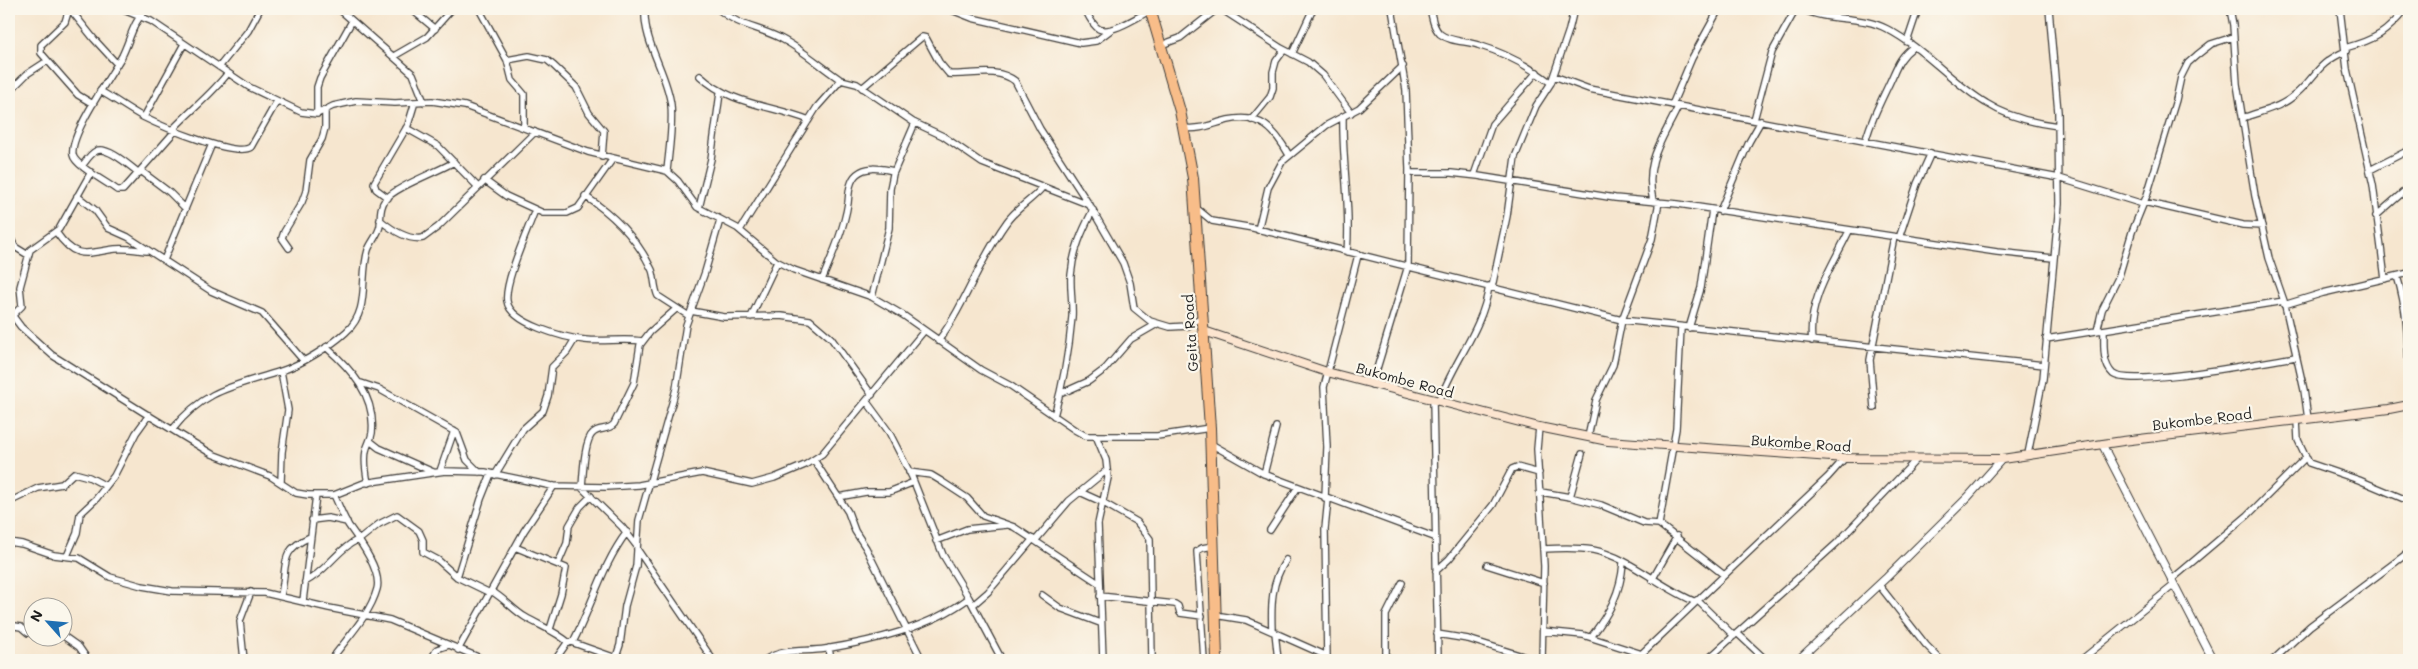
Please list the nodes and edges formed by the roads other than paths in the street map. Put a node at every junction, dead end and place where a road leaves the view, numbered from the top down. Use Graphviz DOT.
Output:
graph roads {
  1 [pos="69,9"];
  2 [pos="121,9"];
  3 [pos="146,9"];
  4 [pos="260,9"];
  5 [pos="339,9"];
  6 [pos="411,9"];
  7 [pos="452,9"];
  8 [pos="478,9"];
  9 [pos="645,9"];
  10 [pos="718,9"];
  11 [pos="949,9"];
  12 [pos="1085,9"];
  13 [pos="1150,9"];
  14 [pos="1217,9"];
  15 [pos="1221,9"];
  16 [pos="1313,9"];
  17 [pos="1392,9"];
  18 [pos="1431,9"];
  19 [pos="1574,9"];
  20 [pos="1720,9"];
  21 [pos="1796,9"];
  22 [pos="1802,9"];
  23 [pos="1918,9"];
  24 [pos="1953,9"];
  25 [pos="1957,9"];
  26 [pos="2049,9"];
  27 [pos="2230,9"];
  28 [pos="2340,9"];
  29 [pos="2406,9"];
  30 [pos="140,15"];
  31 [pos="352,21"];
  32 [pos="435,29"];
  33 [pos="1112,29"];
  34 [pos="2234,37"];
  35 [pos="1907,42"];
  36 [pos="184,44"];
  37 [pos="1161,45"];
  38 [pos="1913,46"];
  39 [pos="1284,50"];
  40 [pos="2346,50"];
  41 [pos="1292,54"];
  42 [pos="394,56"];
  43 [pos="507,60"];
  44 [pos="47,62"];
  45 [pos="117,64"];
  46 [pos="1403,66"];
  47 [pos="218,67"];
  48 [pos="1536,72"];
  49 [pos="228,73"];
  50 [pos="700,76"];
  51 [pos="1554,76"];
  52 [pos="841,80"];
  53 [pos="1551,83"];
  54 [pos="862,88"];
  55 [pos="100,91"];
  56 [pos="9,92"];
  57 [pos="720,93"];
  58 [pos="277,101"];
  59 [pos="415,102"];
  60 [pos="424,102"];
  61 [pos="93,104"];
  62 [pos="1675,106"];
  63 [pos="325,110"];
  64 [pos="1351,113"];
  65 [pos="317,114"];
  66 [pos="144,117"];
  67 [pos="1344,117"];
  68 [pos="2243,118"];
  69 [pos="809,120"];
  70 [pos="1251,120"];
  71 [pos="1757,121"];
  72 [pos="915,123"];
  73 [pos="2058,126"];
  74 [pos="406,128"];
  75 [pos="524,128"];
  76 [pos="1183,128"];
  77 [pos="174,130"];
  78 [pos="535,132"];
  79 [pos="1865,142"];
  80 [pos="212,144"];
  81 [pos="2409,150"];
  82 [pos="1931,153"];
  83 [pos="1289,155"];
  84 [pos="602,156"];
  85 [pos="612,160"];
  86 [pos="454,162"];
  87 [pos="82,166"];
  88 [pos="2370,170"];
  89 [pos="667,171"];
  90 [pos="894,171"];
  91 [pos="91,172"];
  92 [pos="140,172"];
  93 [pos="1409,174"];
  94 [pos="1474,176"];
  95 [pos="2059,178"];
  96 [pos="484,180"];
  97 [pos="1511,182"];
  98 [pos="477,186"];
  99 [pos="2409,187"];
  100 [pos="1042,188"];
  101 [pos="77,196"];
  102 [pos="585,196"];
  103 [pos="388,198"];
  104 [pos="1656,202"];
  105 [pos="2143,203"];
  106 [pos="1195,207"];
  107 [pos="185,208"];
  108 [pos="699,208"];
  109 [pos="1092,208"];
  110 [pos="535,210"];
  111 [pos="1712,210"];
  112 [pos="1720,211"];
  113 [pos="2376,216"];
  114 [pos="380,220"];
  115 [pos="720,220"];
  116 [pos="2262,226"];
  117 [pos="740,230"];
  118 [pos="1258,230"];
  119 [pos="1849,230"];
  120 [pos="56,232"];
  121 [pos="9,235"];
  122 [pos="1897,238"];
  123 [pos="289,248"];
  124 [pos="150,251"];
  125 [pos="1347,252"];
  126 [pos="28,254"];
  127 [pos="1358,255"];
  128 [pos="2053,258"];
  129 [pos="164,260"];
  130 [pos="777,262"];
  131 [pos="1408,266"];
  132 [pos="2409,273"];
  133 [pos="2397,276"];
  134 [pos="2385,279"];
  135 [pos="822,280"];
  136 [pos="1491,287"];
  137 [pos="872,297"];
  138 [pos="2284,303"];
  139 [pos="676,309"];
  140 [pos="11,313"];
  141 [pos="690,313"];
  142 [pos="1203,316"];
  143 [pos="750,317"];
  144 [pos="1622,320"];
  145 [pos="1157,324"];
  146 [pos="1682,327"];
  147 [pos="1689,328"];
  148 [pos="2104,330"];
  149 [pos="924,331"];
  150 [pos="1204,331"];
  151 [pos="2097,331"];
  152 [pos="575,339"];
  153 [pos="2046,339"];
  154 [pos="642,341"];
  155 [pos="938,341"];
  156 [pos="1812,341"];
  157 [pos="326,347"];
  158 [pos="1871,347"];
  159 [pos="2296,357"];
  160 [pos="303,360"];
  161 [pos="2044,364"];
  162 [pos="281,371"];
  163 [pos="1327,372"];
  164 [pos="2409,382"];
  165 [pos="361,383"];
  166 [pos="1372,384"];
  167 [pos="1060,394"];
  168 [pos="872,396"];
  169 [pos="1436,401"];
  170 [pos="867,402"];
  171 [pos="2409,405"];
  172 [pos="1874,408"];
  173 [pos="149,415"];
  174 [pos="1054,416"];
  175 [pos="2308,419"];
  176 [pos="2297,420"];
  177 [pos="1276,427"];
  178 [pos="1540,427"];
  179 [pos="1210,428"];
  180 [pos="173,429"];
  181 [pos="454,431"];
  182 [pos="1096,436"];
  183 [pos="1588,437"];
  184 [pos="370,441"];
  185 [pos="1211,444"];
  186 [pos="2102,444"];
  187 [pos="1673,446"];
  188 [pos="1582,454"];
  189 [pos="2028,454"];
  190 [pos="2306,457"];
  191 [pos="1845,458"];
  192 [pos="1917,459"];
  193 [pos="2002,459"];
  194 [pos="814,460"];
  195 [pos="1107,470"];
  196 [pos="436,472"];
  197 [pos="478,472"];
  198 [pos="909,472"];
  199 [pos="1539,473"];
  200 [pos="493,474"];
  201 [pos="1264,474"];
  202 [pos="281,482"];
  203 [pos="914,482"];
  204 [pos="368,483"];
  205 [pos="651,484"];
  206 [pos="106,486"];
  207 [pos="554,486"];
  208 [pos="581,487"];
  209 [pos="1298,488"];
  210 [pos="1080,492"];
  211 [pos="1541,492"];
  212 [pos="334,495"];
  213 [pos="316,496"];
  214 [pos="590,496"];
  215 [pos="838,497"];
  216 [pos="1570,497"];
  217 [pos="1326,498"];
  218 [pos="9,502"];
  219 [pos="1102,502"];
  220 [pos="2409,502"];
  221 [pos="312,520"];
  222 [pos="347,522"];
  223 [pos="1659,524"];
  224 [pos="1009,525"];
  225 [pos="1270,530"];
  226 [pos="627,532"];
  227 [pos="310,536"];
  228 [pos="1677,536"];
  229 [pos="1434,537"];
  230 [pos="359,540"];
  231 [pos="1034,540"];
  232 [pos="936,541"];
  233 [pos="9,542"];
  234 [pos="1213,546"];
  235 [pos="515,547"];
  236 [pos="636,547"];
  237 [pos="1543,549"];
  238 [pos="2409,552"];
  239 [pos="67,556"];
  240 [pos="1286,560"];
  241 [pos="1623,563"];
  242 [pos="558,564"];
  243 [pos="1488,565"];
  244 [pos="1436,570"];
  245 [pos="1724,575"];
  246 [pos="457,577"];
  247 [pos="1652,580"];
  248 [pos="305,582"];
  249 [pos="2172,582"];
  250 [pos="1402,583"];
  251 [pos="1544,583"];
  252 [pos="1100,584"];
  253 [pos="1879,585"];
  254 [pos="251,592"];
  255 [pos="491,592"];
  256 [pos="281,595"];
  257 [pos="1042,595"];
  258 [pos="1100,596"];
  259 [pos="969,598"];
  260 [pos="1151,600"];
  261 [pos="303,601"];
  262 [pos="1696,601"];
  263 [pos="973,605"];
  264 [pos="363,614"];
  265 [pos="1215,615"];
  266 [pos="1202,616"];
  267 [pos="1100,623"];
  268 [pos="9,625"];
  269 [pos="22,628"];
  270 [pos="550,629"];
  271 [pos="906,629"];
  272 [pos="1543,630"];
  273 [pos="1273,632"];
  274 [pos="1437,634"];
  275 [pos="1736,635"];
  276 [pos="1591,637"];
  277 [pos="72,641"];
  278 [pos="572,643"];
  279 [pos="449,645"];
  280 [pos="829,648"];
  281 [pos="458,650"];
  282 [pos="1642,654"];
  283 [pos="616,659"];
  284 [pos="1329,659"];
  285 [pos="88,660"];
  286 [pos="244,660"];
  287 [pos="331,660"];
  288 [pos="432,660"];
  289 [pos="484,660"];
  290 [pos="555,660"];
  291 [pos="713,660"];
  292 [pos="765,660"];
  293 [pos="831,660"];
  294 [pos="922,660"];
  295 [pos="1002,660"];
  296 [pos="1103,660"];
  297 [pos="1152,660"];
  298 [pos="1204,660"];
  299 [pos="1216,660"];
  300 [pos="1278,660"];
  301 [pos="1386,660"];
  302 [pos="1438,660"];
  303 [pos="1535,660"];
  304 [pos="1542,660"];
  305 [pos="1634,660"];
  306 [pos="1708,660"];
  307 [pos="1766,660"];
  308 [pos="1798,660"];
  309 [pos="1941,660"];
  310 [pos="2081,660"];
  311 [pos="2213,660"];
  312 [pos="2273,660"];
  1 -- 44 [label="street"];
  1 -- 45 [label="street"];
  2 -- 30 [label="street"];
  3 -- 30 [label="street"];
  4 -- 47 [label="street"];
  5 -- 31 [label="street"];
  6 -- 32 [label="street"];
  7 -- 32 [label="street"];
  8 -- 43 [label="street"];
  9 -- 89 [label="street"];
  10 -- 52 [label="street"];
  11 -- 33 [label="street"];
  12 -- 33 [label="street"];
  13 -- 33 [label="street"];
  13 -- 37 [label="highway, Geita Road"];
  14 -- 37 [label="street"];
  15 -- 39 [label="street"];
  16 -- 41 [label="street"];
  17 -- 46 [label="street"];
  18 -- 48 [label="street"];
  19 -- 51 [label="street"];
  20 -- 62 [label="street"];
  21 -- 71 [label="street"];
  22 -- 35 [label="street"];
  23 -- 35 [label="street"];
  24 -- 25 [label="street"];
  26 -- 73 [label="street"];
  27 -- 34 [label="street"];
  28 -- 40 [label="street"];
  29 -- 40 [label="street"];
  30 -- 36 [label="street"];
  30 -- 45 [label="street"];
  31 -- 42 [label="street"];
  31 -- 65 [label="street"];
  32 -- 42 [label="street"];
  34 -- 68 [label="street"];
  34 -- 105 [label="street"];
  35 -- 38 [label="street"];
  36 -- 47 [label="street"];
  36 -- 66 [label="street"];
  37 -- 76 [label="highway, Geita Road"];
  38 -- 73 [label="street"];
  38 -- 79 [label="street"];
  39 -- 41 [label="street"];
  39 -- 70 [label="street"];
  40 -- 68 [label="street"];
  40 -- 88 [label="street"];
  41 -- 64 [label="street"];
  42 -- 60 [label="street"];
  43 -- 75 [label="street"];
  43 -- 84 [label="street"];
  44 -- 56 [label="street"];
  44 -- 61 [label="street"];
  45 -- 55 [label="street"];
  46 -- 64 [label="street"];
  46 -- 93 [label="street"];
  47 -- 49 [label="street"];
  48 -- 53 [label="street"];
  48 -- 94 [label="street"];
  49 -- 58 [label="street"];
  49 -- 77 [label="street"];
  50 -- 57 [label="street"];
  51 -- 53 [label="street"];
  51 -- 62 [label="street"];
  52 -- 54 [label="street"];
  52 -- 69 [label="street"];
  53 -- 97 [label="street"];
  54 -- 72 [label="street"];
  54 -- 109 [label="street"];
  55 -- 61 [label="street"];
  55 -- 66 [label="street"];
  57 -- 69 [label="street"];
  57 -- 108 [label="street"];
  58 -- 65 [label="street"];
  58 -- 80 [label="street"];
  59 -- 60 [label="street"];
  59 -- 63 [label="street"];
  59 -- 74 [label="street"];
  60 -- 75 [label="street"];
  61 -- 87 [label="street"];
  62 -- 71 [label="street"];
  62 -- 104 [label="street"];
  63 -- 65 [label="street"];
  63 -- 123 [label="street"];
  64 -- 67 [label="street"];
  66 -- 77 [label="street"];
  67 -- 83 [label="street"];
  67 -- 125 [label="street"];
  68 -- 116 [label="street"];
  69 -- 117 [label="street"];
  70 -- 76 [label="street"];
  70 -- 83 [label="street"];
  71 -- 79 [label="street"];
  71 -- 112 [label="street"];
  72 -- 90 [label="street"];
  72 -- 100 [label="street"];
  73 -- 95 [label="street"];
  74 -- 86 [label="street"];
  74 -- 103 [label="street"];
  75 -- 78 [label="street"];
  76 -- 106 [label="highway, Geita Road"];
  77 -- 80 [label="street"];
  77 -- 92 [label="street"];
  78 -- 84 [label="street"];
  78 -- 96 [label="street"];
  79 -- 82 [label="street"];
  80 -- 107 [label="street"];
  81 -- 88 [label="street"];
  82 -- 95 [label="street"];
  82 -- 122 [label="street"];
  83 -- 118 [label="street"];
  84 -- 85 [label="street"];
  85 -- 89 [label="street"];
  85 -- 102 [label="street"];
  86 -- 98 [label="street"];
  86 -- 103 [label="street"];
  87 -- 91 [label="street"];
  87 -- 92 [label="street"];
  88 -- 113 [label="street"];
  89 -- 108 [label="street"];
  90 -- 135 [label="street"];
  90 -- 137 [label="street"];
  91 -- 92 [label="street"];
  91 -- 101 [label="street"];
  92 -- 107 [label="street"];
  93 -- 94 [label="street"];
  93 -- 131 [label="street"];
  94 -- 97 [label="street"];
  95 -- 105 [label="street"];
  95 -- 128 [label="street"];
  96 -- 98 [label="street"];
  96 -- 110 [label="street"];
  97 -- 104 [label="street"];
  97 -- 136 [label="street"];
  98 -- 114 [label="street"];
  99 -- 113 [label="street"];
  100 -- 109 [label="street"];
  100 -- 155 [label="street"];
  101 -- 120 [label="street"];
  101 -- 124 [label="street"];
  102 -- 110 [label="street"];
  102 -- 139 [label="street"];
  103 -- 114 [label="street"];
  104 -- 111 [label="street"];
  104 -- 144 [label="street"];
  105 -- 116 [label="street"];
  105 -- 151 [label="street"];
  106 -- 118 [label="street"];
  106 -- 142 [label="highway, Geita Road"];
  107 -- 129 [label="street"];
  108 -- 115 [label="street"];
  109 -- 145 [label="street"];
  109 -- 167 [label="street"];
  110 -- 152 [label="street"];
  111 -- 112 [label="street"];
  111 -- 147 [label="street"];
  112 -- 119 [label="street"];
  113 -- 134 [label="street"];
  114 -- 157 [label="street"];
  115 -- 117 [label="street"];
  115 -- 141 [label="street"];
  116 -- 138 [label="street"];
  117 -- 130 [label="street"];
  118 -- 125 [label="street"];
  119 -- 122 [label="street"];
  119 -- 156 [label="street"];
  120 -- 124 [label="street"];
  120 -- 126 [label="street"];
  121 -- 126 [label="street"];
  122 -- 128 [label="street"];
  122 -- 158 [label="street"];
  124 -- 129 [label="street"];
  125 -- 127 [label="street"];
  126 -- 140 [label="street"];
  127 -- 131 [label="street"];
  127 -- 163 [label="street"];
  128 -- 153 [label="street"];
  129 -- 160 [label="street"];
  130 -- 135 [label="street"];
  130 -- 143 [label="street"];
  131 -- 136 [label="street"];
  131 -- 166 [label="street"];
  132 -- 133 [label="street"];
  133 -- 134 [label="street"];
  133 -- 164 [label="street"];
  134 -- 138 [label="street"];
  135 -- 137 [label="street"];
  136 -- 144 [label="street"];
  136 -- 169 [label="street"];
  137 -- 149 [label="street"];
  138 -- 148 [label="street"];
  138 -- 159 [label="street"];
  139 -- 141 [label="street"];
  139 -- 154 [label="street"];
  140 -- 173 [label="street"];
  141 -- 143 [label="street"];
  141 -- 205 [label="street"];
  142 -- 145 [label="street"];
  142 -- 150 [label="highway, Geita Road"];
  143 -- 168 [label="street"];
  144 -- 146 [label="street"];
  144 -- 183 [label="street"];
  145 -- 167 [label="street"];
  146 -- 147 [label="street"];
  146 -- 187 [label="street"];
  147 -- 156 [label="street"];
  148 -- 151 [label="street"];
  148 -- 159 [label="street"];
  149 -- 155 [label="street"];
  149 -- 168 [label="street"];
  150 -- 163 [label="main road, Bukombe Road"];
  150 -- 179 [label="highway, Geita Road"];
  151 -- 153 [label="street"];
  152 -- 154 [label="street"];
  152 -- 200 [label="street"];
  153 -- 161 [label="street"];
  154 -- 208 [label="street"];
  155 -- 174 [label="street"];
  156 -- 158 [label="street"];
  157 -- 160 [label="street"];
  157 -- 165 [label="street"];
  158 -- 161 [label="street"];
  158 -- 172 [label="street"];
  159 -- 175 [label="street"];
  160 -- 162 [label="street"];
  161 -- 189 [label="street"];
  162 -- 180 [label="street"];
  162 -- 202 [label="street"];
  163 -- 166 [label="main road, Bukombe Road"];
  163 -- 217 [label="street"];
  165 -- 181 [label="street"];
  165 -- 184 [label="street"];
  166 -- 169 [label="main road, Bukombe Road"];
  167 -- 174 [label="street"];
  168 -- 170 [label="street"];
  169 -- 178 [label="main road, Bukombe Road"];
  169 -- 229 [label="street"];
  170 -- 194 [label="street"];
  170 -- 198 [label="street"];
  171 -- 175 [label="main road, Bukombe Road"];
  173 -- 180 [label="street"];
  173 -- 206 [label="street"];
  174 -- 182 [label="street"];
  175 -- 176 [label="main road, Bukombe Road"];
  176 -- 186 [label="main road, Bukombe Road"];
  176 -- 190 [label="street"];
  177 -- 201 [label="street"];
  178 -- 183 [label="main road, Bukombe Road"];
  178 -- 199 [label="street"];
  179 -- 182 [label="street"];
  179 -- 185 [label="highway, Geita Road"];
  180 -- 202 [label="street"];
  181 -- 196 [label="street"];
  181 -- 197 [label="street"];
  182 -- 195 [label="street"];
  183 -- 187 [label="main road, Bukombe Road"];
  184 -- 196 [label="street"];
  184 -- 204 [label="street"];
  185 -- 201 [label="street"];
  185 -- 234 [label="highway, Geita Road"];
  186 -- 189 [label="main road, Bukombe Road"];
  186 -- 249 [label="street"];
  187 -- 191 [label="main road, Bukombe Road"];
  187 -- 223 [label="street"];
  188 -- 216 [label="street"];
  189 -- 193 [label="main road, Bukombe Road"];
  190 -- 220 [label="street"];
  190 -- 249 [label="street"];
  191 -- 192 [label="main road, Bukombe Road"];
  191 -- 245 [label="street"];
  192 -- 193 [label="main road, Bukombe Road"];
  192 -- 275 [label="street"];
  193 -- 253 [label="street"];
  194 -- 205 [label="street"];
  194 -- 215 [label="street"];
  195 -- 210 [label="street"];
  195 -- 219 [label="street"];
  196 -- 197 [label="street"];
  196 -- 204 [label="street"];
  197 -- 200 [label="street"];
  198 -- 203 [label="street"];
  198 -- 224 [label="street"];
  199 -- 211 [label="street"];
  199 -- 244 [label="street"];
  200 -- 207 [label="street"];
  200 -- 246 [label="street"];
  201 -- 209 [label="street"];
  202 -- 213 [label="street"];
  203 -- 215 [label="street"];
  203 -- 232 [label="street"];
  204 -- 212 [label="street"];
  205 -- 208 [label="street"];
  205 -- 236 [label="street"];
  206 -- 218 [label="street"];
  206 -- 239 [label="street"];
  207 -- 208 [label="street"];
  207 -- 235 [label="street"];
  208 -- 214 [label="street"];
  209 -- 217 [label="street"];
  209 -- 225 [label="street"];
  210 -- 219 [label="street"];
  210 -- 231 [label="street"];
  211 -- 216 [label="street"];
  211 -- 237 [label="street"];
  212 -- 213 [label="street"];
  212 -- 222 [label="street"];
  213 -- 221 [label="street"];
  214 -- 226 [label="street"];
  214 -- 242 [label="street"];
  215 -- 271 [label="street"];
  216 -- 223 [label="street"];
  217 -- 229 [label="street"];
  217 -- 284 [label="street"];
  219 -- 252 [label="street"];
  219 -- 260 [label="street"];
  221 -- 222 [label="street"];
  221 -- 227 [label="street"];
  222 -- 230 [label="street"];
  223 -- 228 [label="street"];
  224 -- 231 [label="street"];
  224 -- 232 [label="street"];
  226 -- 236 [label="street"];
  226 -- 278 [label="street"];
  227 -- 248 [label="street"];
  227 -- 256 [label="street"];
  228 -- 245 [label="street"];
  228 -- 247 [label="street"];
  229 -- 244 [label="street"];
  230 -- 246 [label="street"];
  230 -- 248 [label="street"];
  230 -- 264 [label="street"];
  231 -- 252 [label="street"];
  231 -- 263 [label="street"];
  232 -- 259 [label="street"];
  233 -- 239 [label="street"];
  234 -- 265 [label="highway, Geita Road"];
  234 -- 266 [label="street"];
  235 -- 242 [label="street"];
  235 -- 255 [label="street"];
  236 -- 283 [label="street"];
  236 -- 291 [label="street"];
  237 -- 241 [label="street"];
  237 -- 251 [label="street"];
  238 -- 312 [label="street"];
  239 -- 254 [label="street"];
  240 -- 273 [label="street"];
  241 -- 247 [label="street"];
  241 -- 276 [label="street"];
  242 -- 270 [label="street"];
  243 -- 251 [label="street"];
  244 -- 274 [label="street"];
  245 -- 262 [label="street"];
  246 -- 255 [label="street"];
  247 -- 262 [label="street"];
  248 -- 261 [label="street"];
  249 -- 310 [label="street"];
  249 -- 311 [label="street"];
  250 -- 301 [label="street"];
  251 -- 272 [label="street"];
  252 -- 258 [label="street"];
  253 -- 308 [label="street"];
  253 -- 309 [label="street"];
  254 -- 256 [label="street"];
  254 -- 286 [label="street"];
  255 -- 270 [label="street"];
  255 -- 281 [label="street"];
  256 -- 261 [label="street"];
  257 -- 267 [label="street"];
  258 -- 260 [label="street"];
  258 -- 267 [label="street"];
  259 -- 263 [label="street"];
  259 -- 271 [label="street"];
  260 -- 266 [label="street"];
  260 -- 297 [label="street"];
  261 -- 264 [label="street"];
  262 -- 275 [label="street"];
  262 -- 282 [label="street"];
  263 -- 295 [label="street"];
  264 -- 279 [label="street"];
  264 -- 287 [label="street"];
  265 -- 273 [label="street"];
  265 -- 299 [label="highway, Geita Road"];
  266 -- 298 [label="street"];
  267 -- 296 [label="street"];
  268 -- 269 [label="street"];
  270 -- 278 [label="street"];
  271 -- 280 [label="street"];
  271 -- 294 [label="street"];
  272 -- 276 [label="street"];
  272 -- 304 [label="street"];
  273 -- 284 [label="street"];
  273 -- 300 [label="street"];
  274 -- 302 [label="street"];
  274 -- 303 [label="street"];
  275 -- 306 [label="street"];
  275 -- 307 [label="street"];
  276 -- 282 [label="street"];
  277 -- 285 [label="street"];
  278 -- 283 [label="street"];
  278 -- 290 [label="street"];
  279 -- 281 [label="street"];
  279 -- 288 [label="street"];
  280 -- 292 [label="street"];
  280 -- 293 [label="street"];
  281 -- 289 [label="street"];
  282 -- 305 [label="street"];
}
